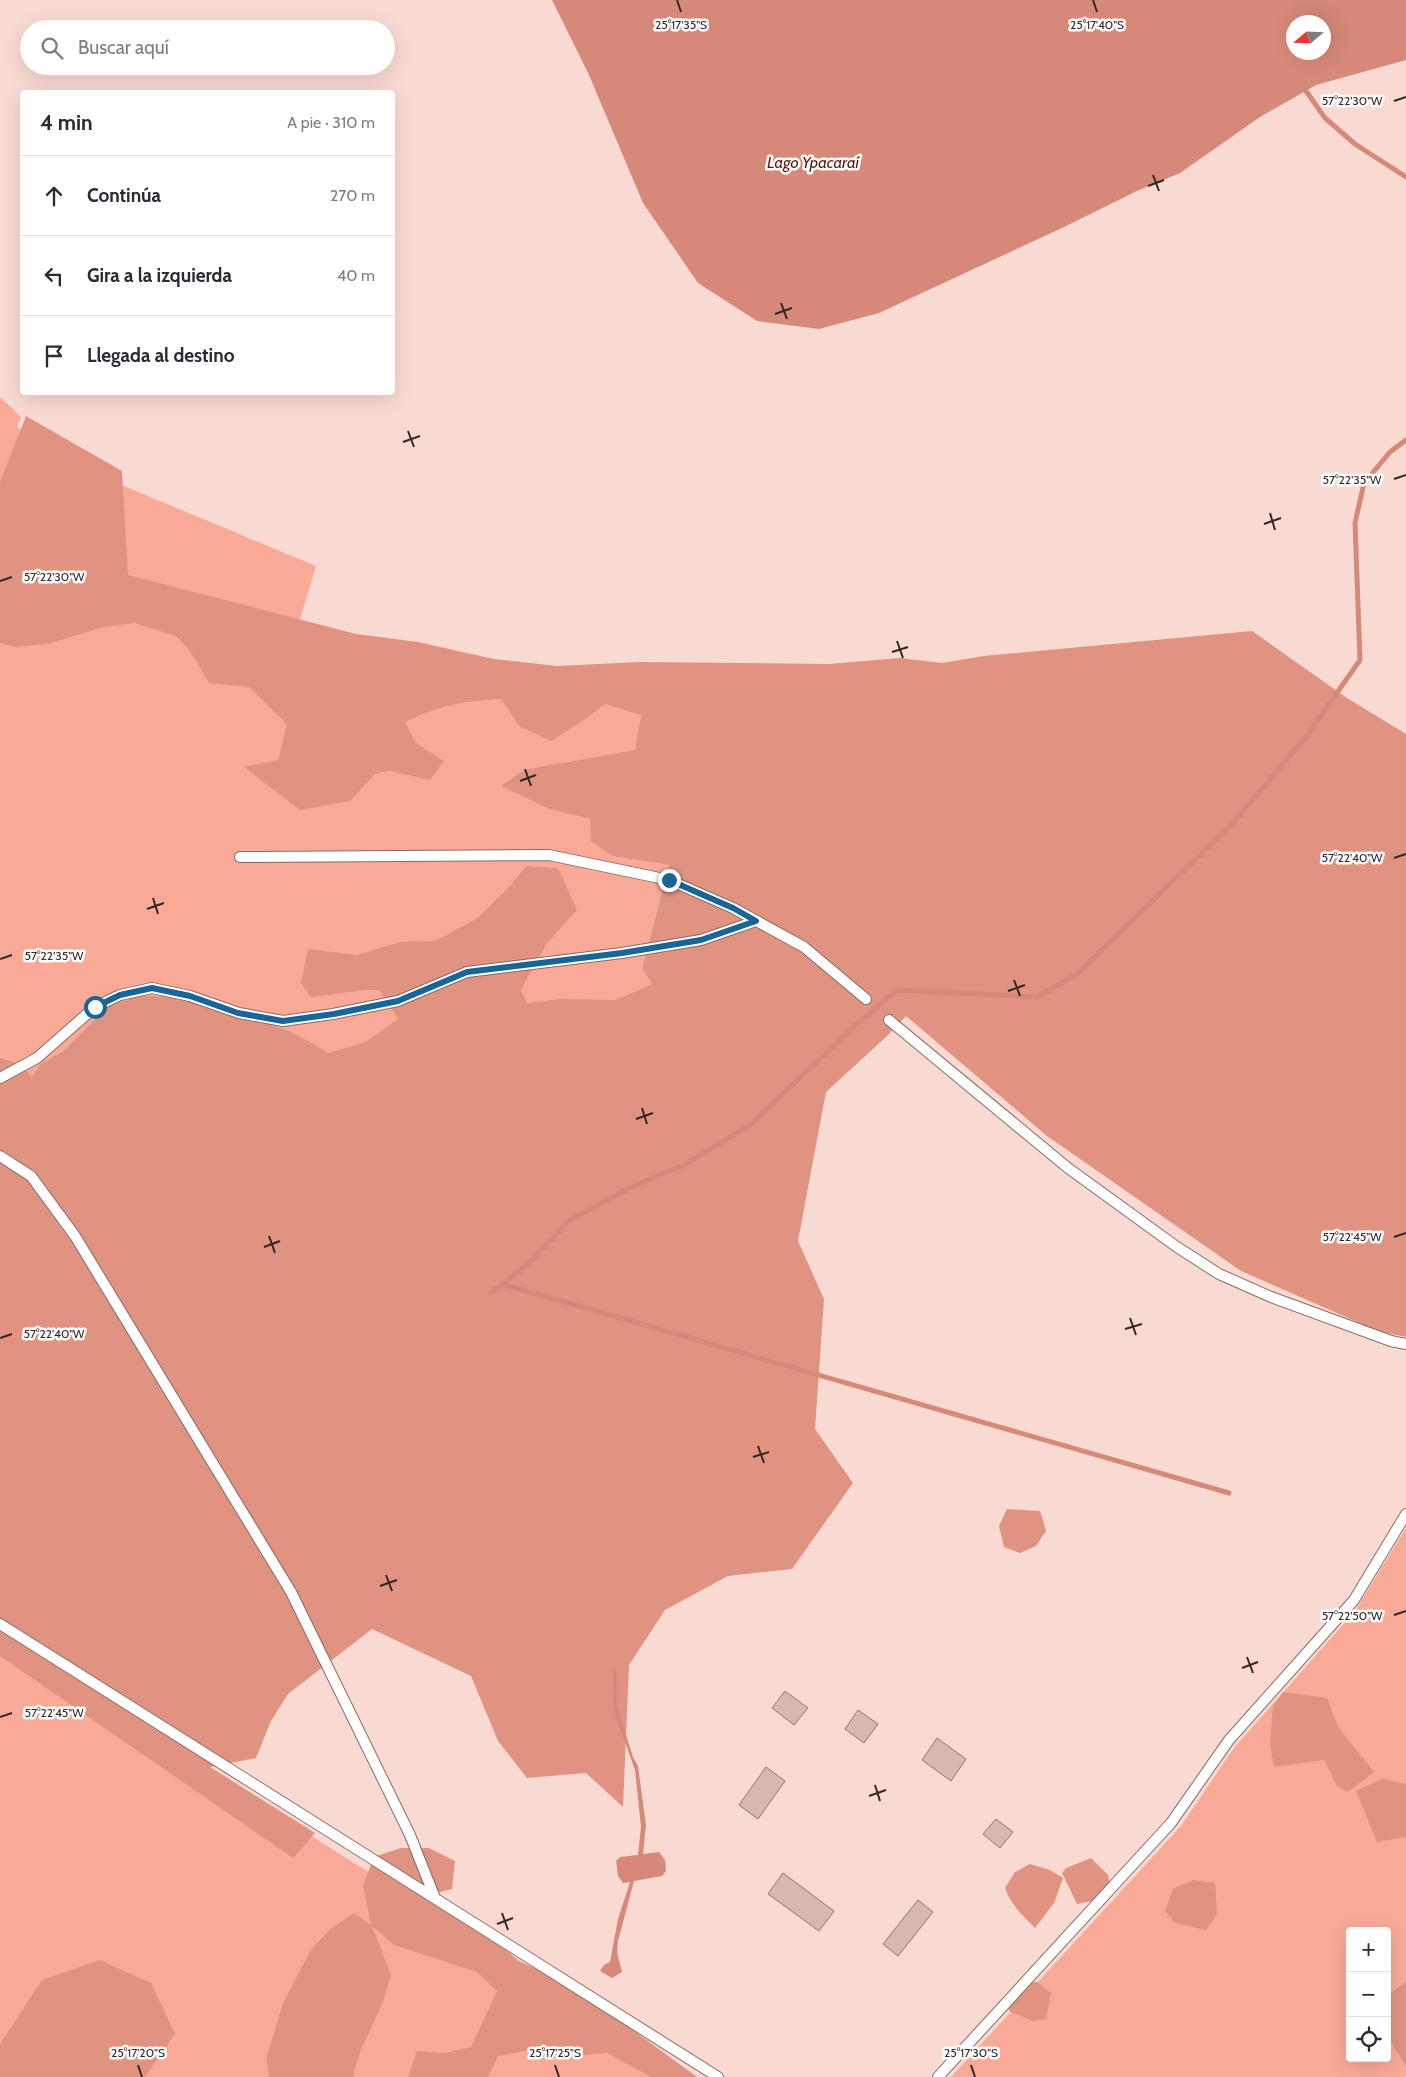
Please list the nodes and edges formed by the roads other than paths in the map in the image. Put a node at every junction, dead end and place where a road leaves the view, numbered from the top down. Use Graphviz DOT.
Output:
graph roads {
  1 [pos="240,856"];
  2 [pos="756,921"];
  3 [pos="866,999"];
  4 [pos="889,1020"];
  5 [pos="0,1078"];
  6 [pos="0,1156"];
  7 [pos="1406,1344"];
  8 [pos="1406,1514"];
  9 [pos="0,1624"];
  10 [pos="435,1898"];
  11 [pos="718,2077"];
  12 [pos="938,2077"];
  1 -- 2 [label="lane"];
  2 -- 3 [label="lane"];
  2 -- 5 [label="lane"];
  4 -- 7 [label="lane"];
  6 -- 10 [label="lane"];
  8 -- 12 [label="lane"];
  9 -- 10 [label="lane"];
  10 -- 11 [label="lane"];
}
